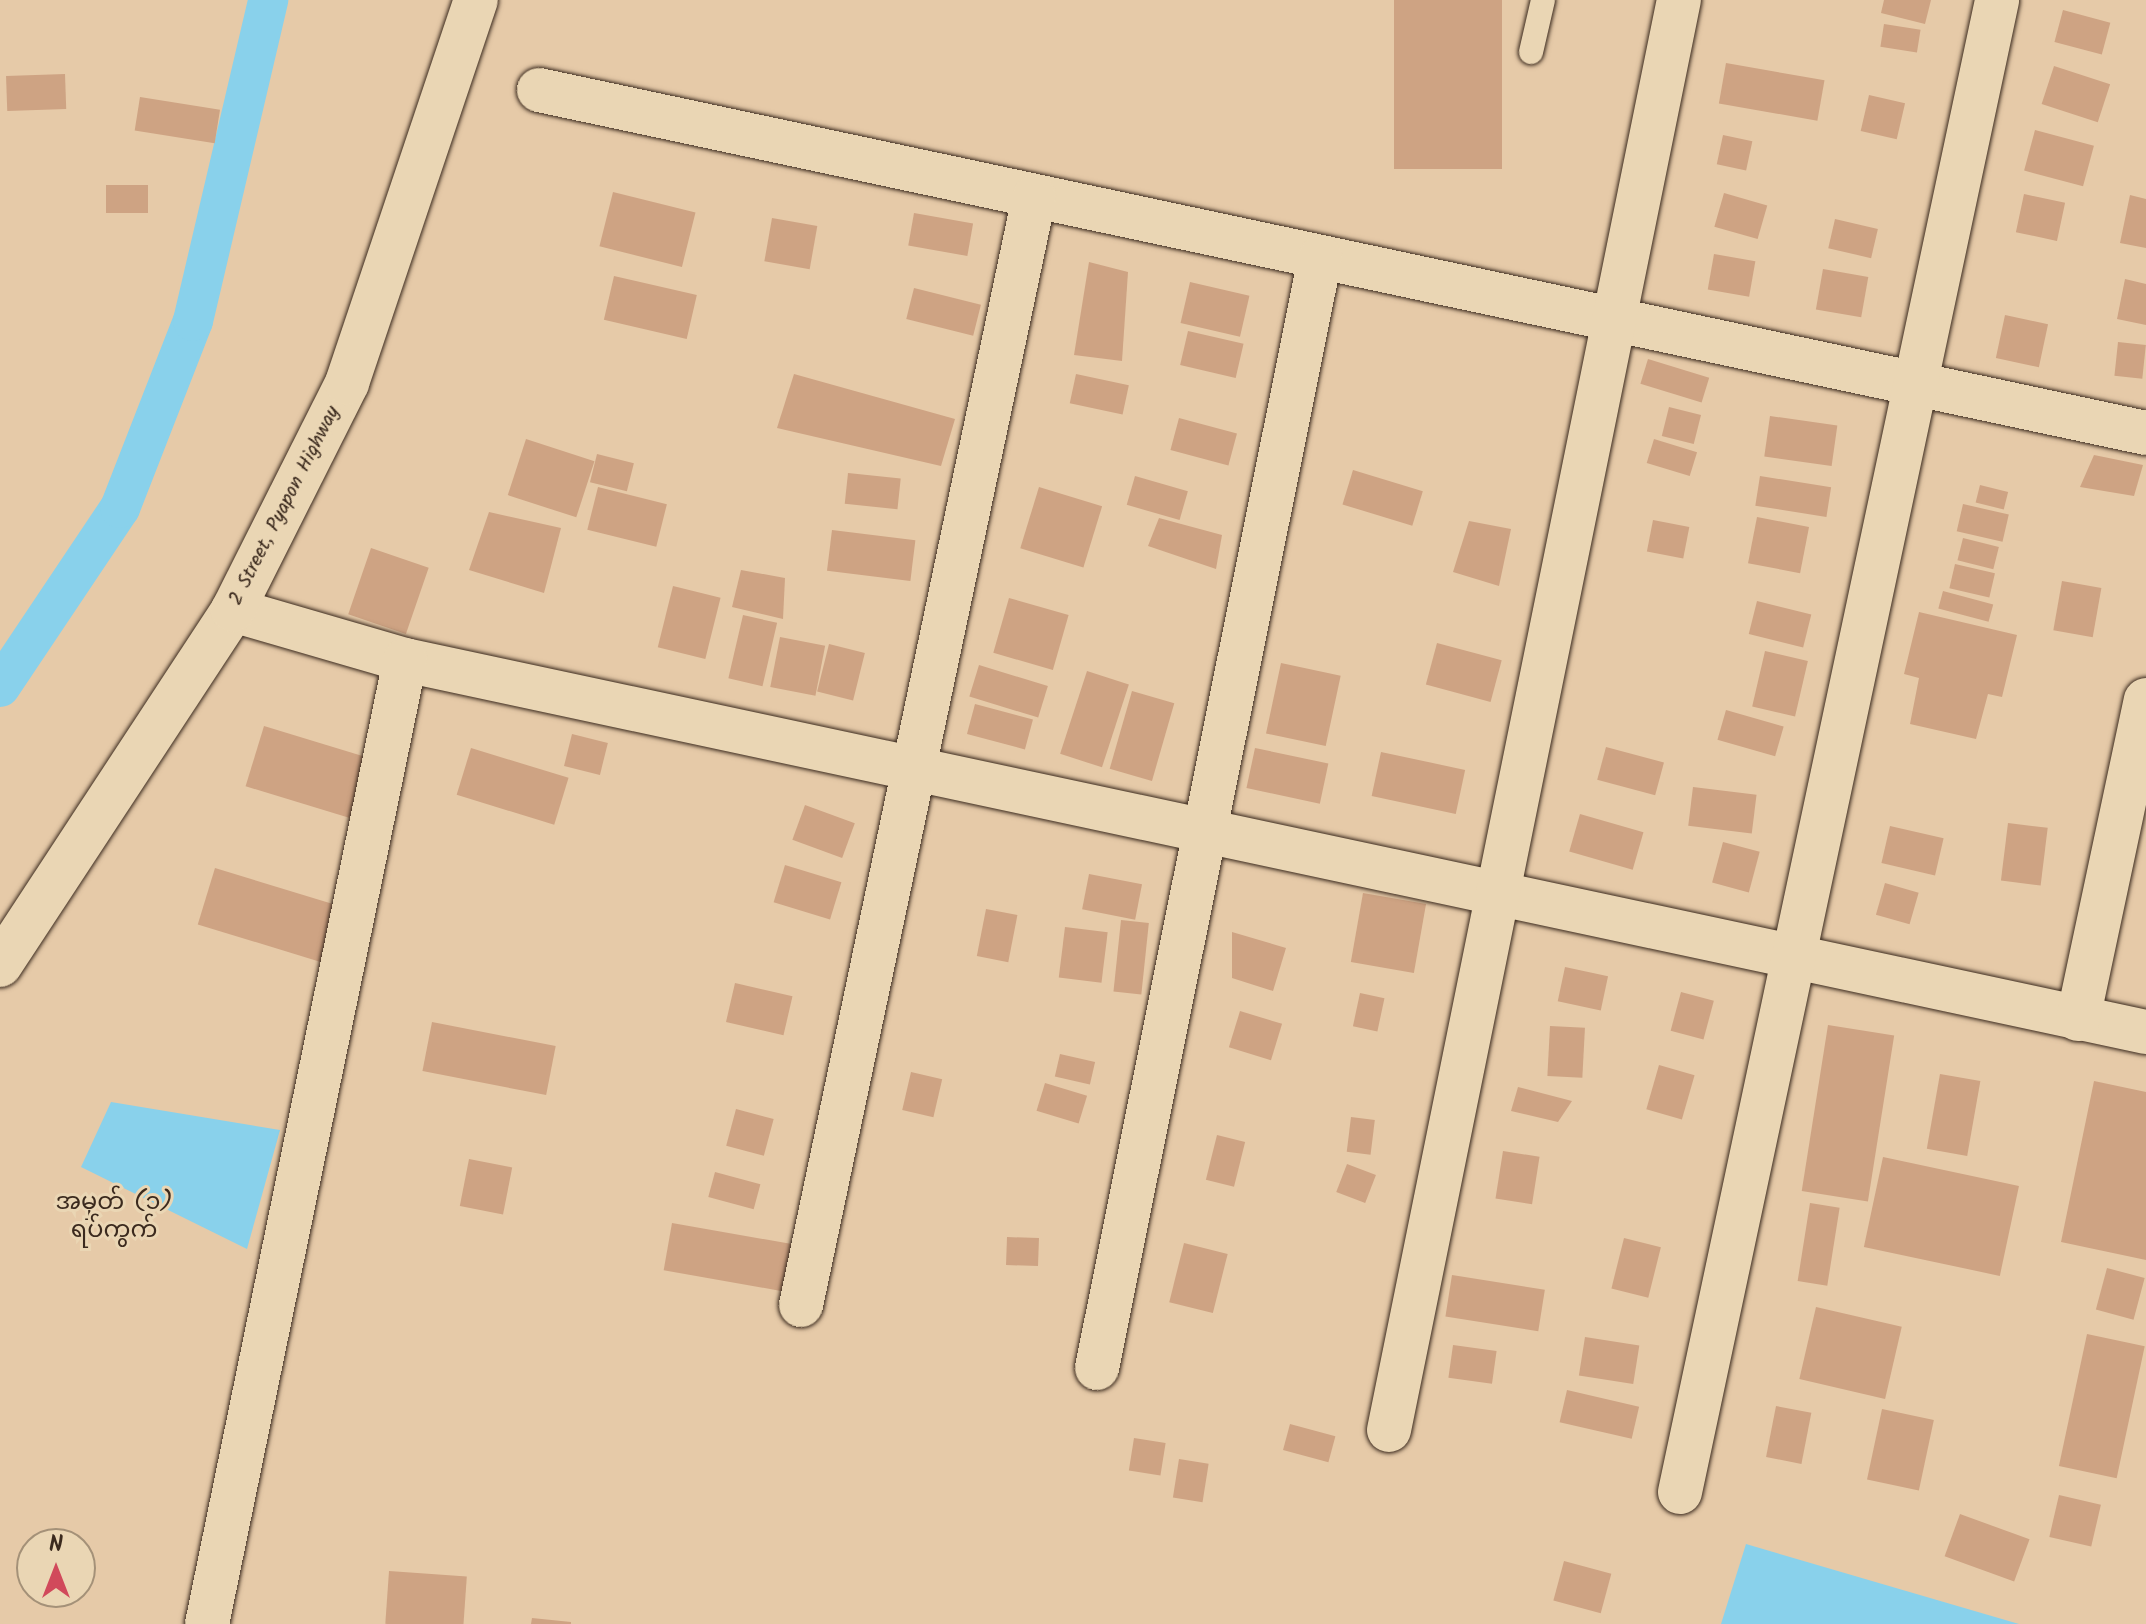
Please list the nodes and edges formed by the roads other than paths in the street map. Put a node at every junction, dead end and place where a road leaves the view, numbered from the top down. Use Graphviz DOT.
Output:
graph roads {
  1 [pos="476,0"];
  2 [pos="1543,0"];
  3 [pos="1679,0"];
  4 [pos="1997,0"];
  5 [pos="1531,52"];
  6 [pos="539,90"];
  7 [pos="1034,197"];
  8 [pos="1320,258"];
  9 [pos="1613,321"];
  10 [pos="1916,387"];
  11 [pos="2146,433"];
  12 [pos="233,610"];
  13 [pos="405,660"];
  14 [pos="2146,700"];
  15 [pos="912,767"];
  16 [pos="1206,828"];
  17 [pos="1495,889"];
  18 [pos="1796,955"];
  19 [pos="0,965"];
  20 [pos="2078,1019"];
  21 [pos="2146,1032"];
  22 [pos="801,1305"];
  23 [pos="1097,1368"];
  24 [pos="1389,1430"];
  25 [pos="1680,1492"];
  26 [pos="207,1624"];
  1 -- 12 [label="street, 2 Street, Pyapon Highway"];
  2 -- 5 [label="lane"];
  3 -- 9 [label="street"];
  4 -- 10 [label="street"];
  6 -- 7 [label="street"];
  7 -- 8 [label="street"];
  7 -- 15 [label="street"];
  8 -- 9 [label="street"];
  8 -- 16 [label="street"];
  9 -- 10 [label="street"];
  9 -- 17 [label="street"];
  10 -- 11 [label="street"];
  10 -- 18 [label="street"];
  12 -- 13 [label="street"];
  12 -- 19 [label="street, 2 Street, Pyapon Highway"];
  13 -- 15 [label="street"];
  13 -- 26 [label="street"];
  14 -- 20 [label="street"];
  15 -- 16 [label="street"];
  15 -- 22 [label="street"];
  16 -- 17 [label="street"];
  16 -- 23 [label="street"];
  17 -- 18 [label="street"];
  17 -- 24 [label="street"];
  18 -- 20 [label="street"];
  18 -- 25 [label="street"];
  20 -- 21 [label="street"];
}
